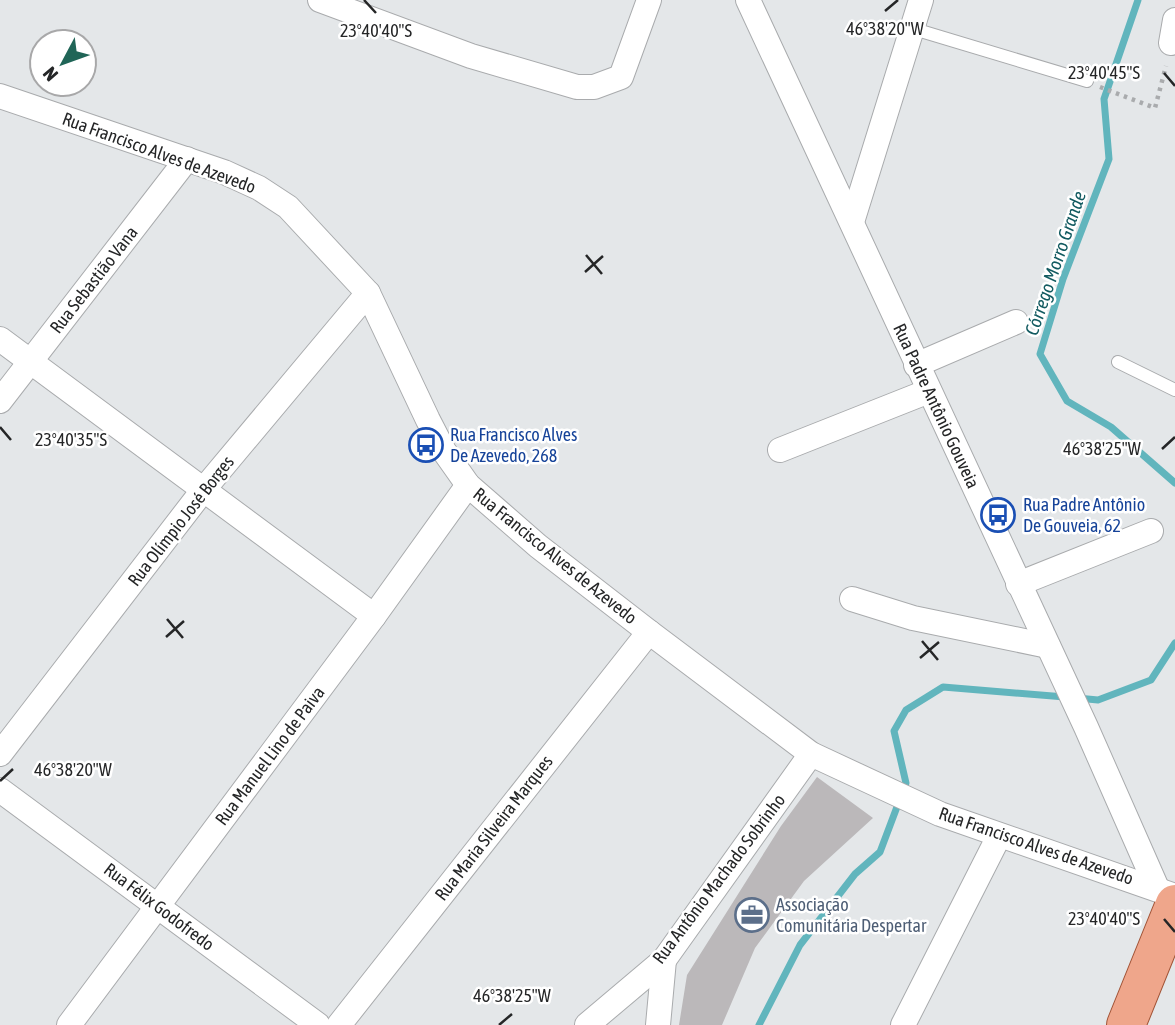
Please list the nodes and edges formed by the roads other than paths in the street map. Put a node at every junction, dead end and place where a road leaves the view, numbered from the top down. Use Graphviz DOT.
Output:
graph roads {
  1 [pos="320,0"];
  2 [pos="649,0"];
  3 [pos="748,0"];
  4 [pos="922,0"];
  5 [pos="914,29"];
  6 [pos="1087,81"];
  7 [pos="0,96"];
  8 [pos="187,159"];
  9 [pos="852,222"];
  10 [pos="368,293"];
  11 [pos="1016,323"];
  12 [pos="0,339"];
  13 [pos="30,362"];
  14 [pos="1118,362"];
  15 [pos="916,365"];
  16 [pos="1175,390"];
  17 [pos="929,391"];
  18 [pos="0,401"];
  19 [pos="780,450"];
  20 [pos="468,485"];
  21 [pos="204,489"];
  22 [pos="1151,531"];
  23 [pos="1018,584"];
  24 [pos="852,599"];
  25 [pos="374,617"];
  26 [pos="649,632"];
  27 [pos="1052,656"];
  28 [pos="0,754"];
  29 [pos="811,754"];
  30 [pos="0,790"];
  31 [pos="999,836"];
  32 [pos="1169,896"];
  33 [pos="158,907"];
  34 [pos="664,960"];
  35 [pos="69,1025"];
  36 [pos="318,1025"];
  37 [pos="339,1025"];
  38 [pos="587,1025"];
  39 [pos="658,1025"];
  40 [pos="903,1025"];
  41 [pos="1126,1025"];
  1 -- 2 [label="street"];
  3 -- 9 [label="street, Rua Padre Antônio Gouveia"];
  4 -- 5 [label="street"];
  5 -- 6 [label="lane"];
  5 -- 9 [label="street"];
  7 -- 8 [label="street, Rua Francisco Alves de Azevedo"];
  8 -- 10 [label="street, Rua Francisco Alves de Azevedo"];
  8 -- 13 [label="street, Rua Sebastião Vana"];
  9 -- 15 [label="street, Rua Padre Antônio Gouveia"];
  10 -- 20 [label="street, Rua Francisco Alves de Azevedo"];
  10 -- 21 [label="street, Rua Olímpio José Borges"];
  11 -- 15 [label="street"];
  12 -- 13 [label="street"];
  13 -- 18 [label="street, Rua Sebastião Vana"];
  13 -- 21 [label="street"];
  14 -- 16 [label="lane"];
  15 -- 17 [label="street, Rua Padre Antônio Gouveia"];
  17 -- 19 [label="street"];
  17 -- 23 [label="street, Rua Padre Antônio Gouveia"];
  20 -- 25 [label="street, Rua Manuel Lino de Paiva"];
  20 -- 26 [label="street, Rua Francisco Alves de Azevedo"];
  21 -- 25 [label="street"];
  21 -- 28 [label="street, Rua Olímpio José Borges"];
  22 -- 23 [label="street"];
  23 -- 27 [label="street, Rua Padre Antônio Gouveia"];
  24 -- 27 [label="street"];
  25 -- 33 [label="street, Rua Manuel Lino de Paiva"];
  26 -- 29 [label="street, Rua Francisco Alves de Azevedo"];
  26 -- 37 [label="street, Rua Maria Silveira Marques"];
  27 -- 32 [label="street, Rua Padre Antônio Gouveia"];
  29 -- 31 [label="street, Rua Francisco Alves de Azevedo"];
  29 -- 34 [label="street, Rua Antônio Machado Sobrinho"];
  30 -- 33 [label="street, Rua Félix Godofredo"];
  31 -- 32 [label="street, Rua Francisco Alves de Azevedo"];
  31 -- 40 [label="street"];
  32 -- 41 [label="main road"];
  33 -- 35 [label="street, Rua Manuel Lino de Paiva"];
  33 -- 36 [label="street, Rua Félix Godofredo"];
  34 -- 38 [label="street, Rua Antônio Machado Sobrinho"];
  34 -- 39 [label="street"];
}
